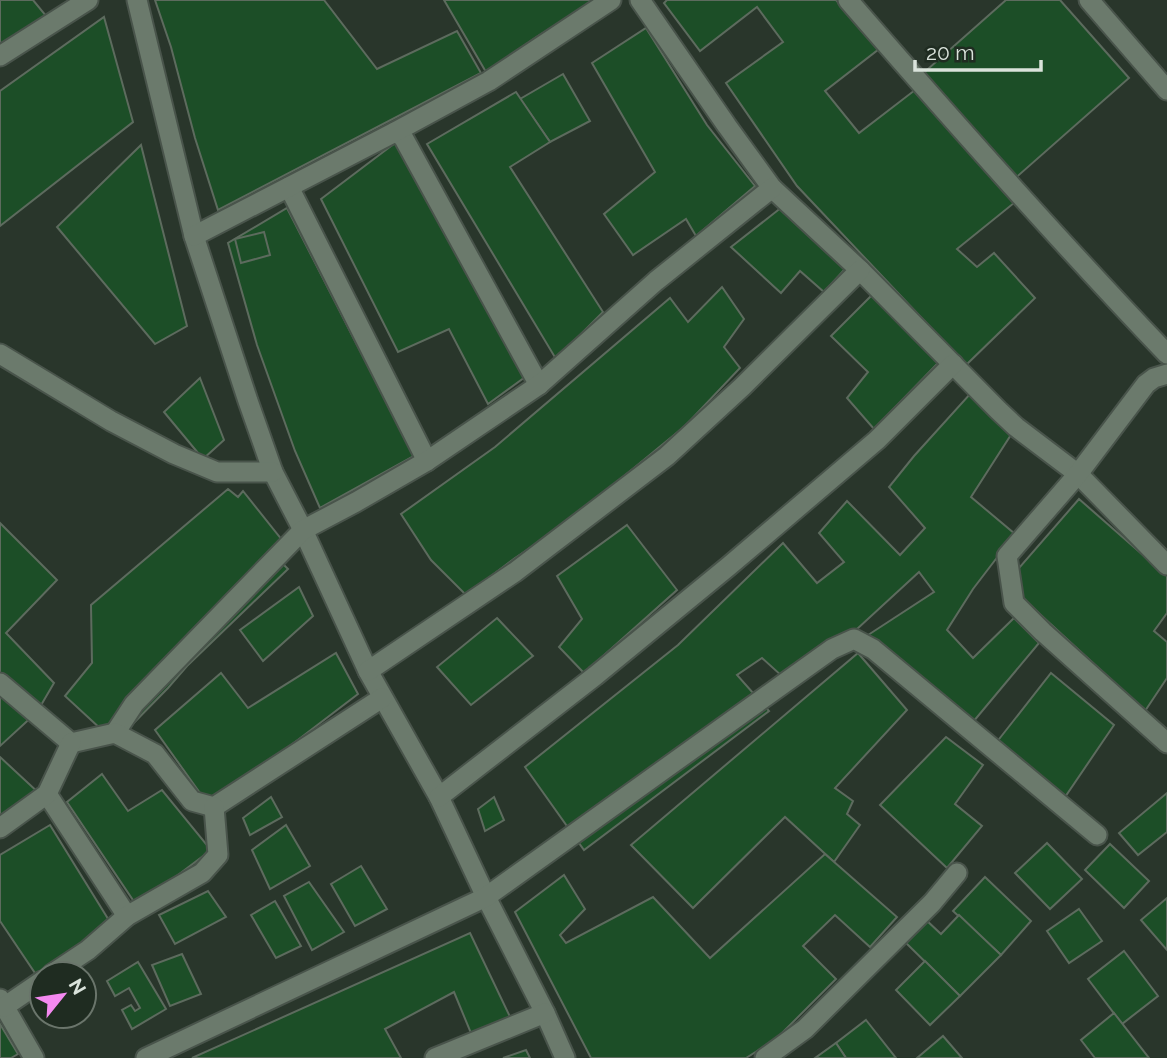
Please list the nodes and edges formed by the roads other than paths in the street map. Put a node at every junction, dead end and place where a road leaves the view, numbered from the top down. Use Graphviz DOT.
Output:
graph roads {
  1 [pos="88,0"];
  2 [pos="137,0"];
  3 [pos="611,0"];
  4 [pos="640,0"];
  5 [pos="848,0"];
  6 [pos="1089,0"];
  7 [pos="0,56"];
  8 [pos="1167,90"];
  9 [pos="395,132"];
  10 [pos="289,187"];
  11 [pos="772,188"];
  12 [pos="194,236"];
  13 [pos="860,270"];
  14 [pos="0,354"];
  15 [pos="1167,354"];
  16 [pos="953,364"];
  17 [pos="1167,374"];
  18 [pos="539,385"];
  19 [pos="427,461"];
  20 [pos="273,472"];
  21 [pos="1078,474"];
  22 [pos="303,530"];
  23 [pos="1167,565"];
  24 [pos="368,671"];
  25 [pos="0,683"];
  26 [pos="382,698"];
  27 [pos="115,733"];
  28 [pos="71,743"];
  29 [pos="1167,743"];
  30 [pos="47,794"];
  31 [pos="439,797"];
  32 [pos="214,807"];
  33 [pos="0,828"];
  34 [pos="1097,835"];
  35 [pos="957,873"];
  36 [pos="485,897"];
  37 [pos="127,916"];
  38 [pos="73,960"];
  39 [pos="28,989"];
  40 [pos="2,1003"];
  41 [pos="545,1013"];
  42 [pos="34,1058"];
  43 [pos="146,1058"];
  44 [pos="435,1058"];
  45 [pos="565,1058"];
  46 [pos="765,1058"];
  1 -- 7 [label="street"];
  2 -- 12 [label="street"];
  3 -- 9 [label="street"];
  4 -- 11 [label="street"];
  5 -- 15 [label="street"];
  6 -- 8 [label="street"];
  9 -- 10 [label="street"];
  9 -- 18 [label="street"];
  10 -- 12 [label="street"];
  10 -- 19 [label="street"];
  11 -- 13 [label="street"];
  11 -- 18 [label="street"];
  12 -- 20 [label="street"];
  13 -- 16 [label="street"];
  13 -- 24 [label="street"];
  14 -- 20 [label="street"];
  16 -- 21 [label="street"];
  16 -- 31 [label="street"];
  17 -- 21 [label="street"];
  18 -- 19 [label="street"];
  19 -- 22 [label="street"];
  20 -- 22 [label="street"];
  21 -- 23 [label="street"];
  21 -- 29 [label="street"];
  22 -- 24 [label="street"];
  22 -- 27 [label="street"];
  24 -- 26 [label="street"];
  25 -- 28 [label="street"];
  26 -- 31 [label="street"];
  26 -- 32 [label="street"];
  27 -- 28 [label="street"];
  27 -- 32 [label="street"];
  28 -- 30 [label="street"];
  30 -- 33 [label="street"];
  30 -- 37 [label="street"];
  31 -- 36 [label="street"];
  32 -- 37 [label="street"];
  34 -- 36 [label="street"];
  35 -- 46 [label="street"];
  36 -- 41 [label="street"];
  36 -- 43 [label="street"];
  37 -- 38 [label="street"];
  39 -- 40 [label="street"];
  40 -- 42 [label="street"];
  41 -- 44 [label="street"];
  41 -- 45 [label="street"];
}
